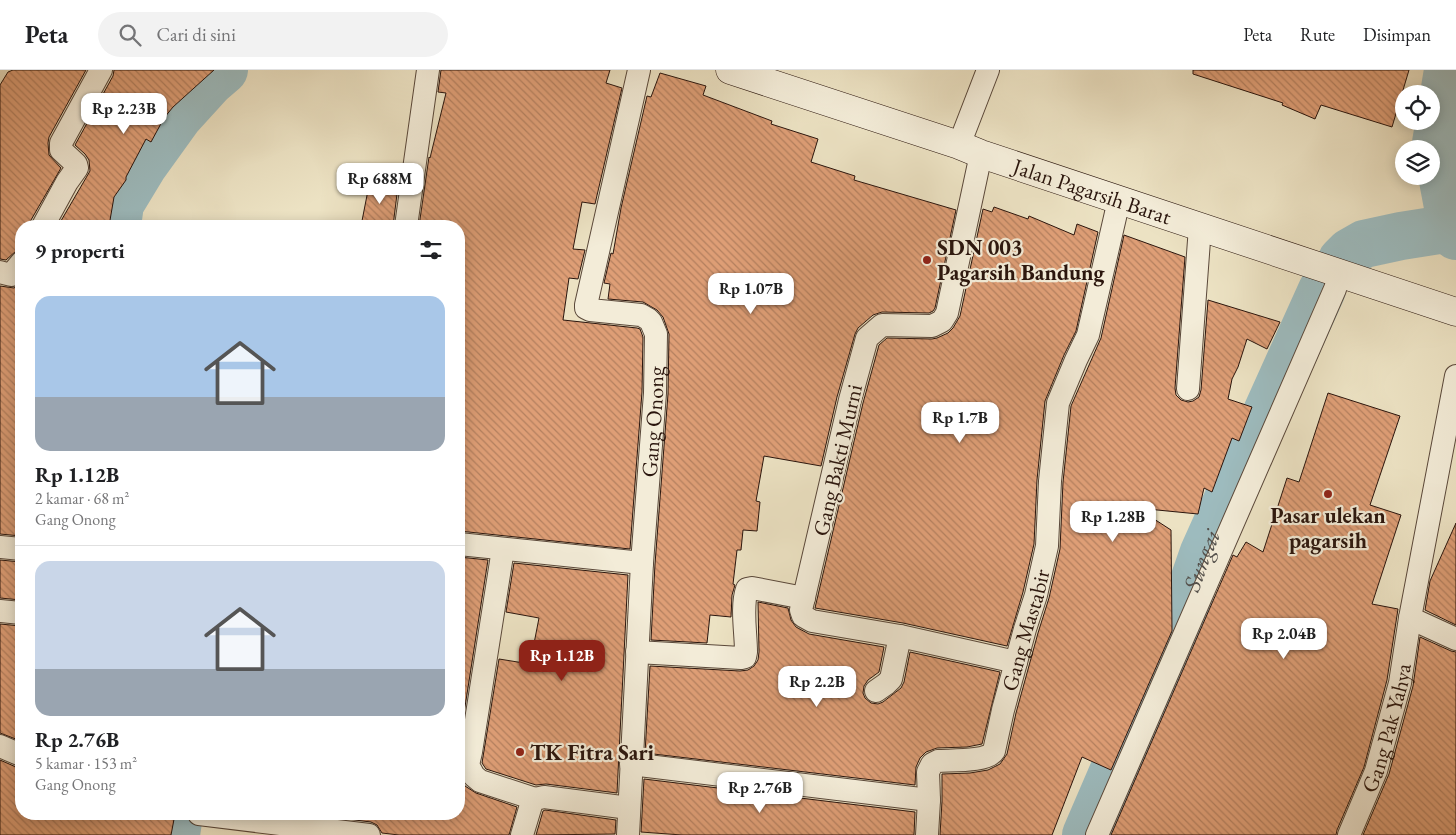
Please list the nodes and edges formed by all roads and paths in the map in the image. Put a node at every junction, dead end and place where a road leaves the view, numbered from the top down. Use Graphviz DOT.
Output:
graph roads {
  1 [pos="101,70"];
  2 [pos="428,70"];
  3 [pos="640,70"];
  4 [pos="730,70"];
  5 [pos="988,70"];
  6 [pos="970,150"];
  7 [pos="1119,200"];
  8 [pos="47,220"];
  9 [pos="407,220"];
  10 [pos="1200,227"];
  11 [pos="15,270"];
  12 [pos="0,272"];
  13 [pos="1340,273"];
  14 [pos="1456,312"];
  15 [pos="1456,376"];
  16 [pos="1188,389"];
  17 [pos="465,545"];
  18 [pos="0,547"];
  19 [pos="15,548"];
  20 [pos="503,548"];
  21 [pos="642,563"];
  22 [pos="804,598"];
  23 [pos="0,610"];
  24 [pos="15,612"];
  25 [pos="1410,618"];
  26 [pos="900,636"];
  27 [pos="1456,639"];
  28 [pos="637,652"];
  29 [pos="1016,662"];
  30 [pos="876,691"];
  31 [pos="0,746"];
  32 [pos="15,752"];
  33 [pos="631,764"];
  34 [pos="525,796"];
  35 [pos="929,800"];
  36 [pos="629,808"];
  37 [pos="257,820"];
  38 [pos="325,827"];
  39 [pos="368,835"];
  40 [pos="522,835"];
  41 [pos="628,835"];
  42 [pos="927,835"];
  43 [pos="1097,835"];
  44 [pos="1349,835"];
  1 -- 8 [label="street"];
  2 -- 9 [label="street"];
  3 -- 21 [label="street, Gang Onong"];
  4 -- 6 [label="street, Jalan Pagarsih Barat"];
  5 -- 6 [label="street, Gang Bakti Murni"];
  6 -- 7 [label="street, Jalan Pagarsih Barat"];
  6 -- 22 [label="street, Gang Bakti Murni"];
  7 -- 10 [label="street, Jalan Pagarsih Barat"];
  7 -- 29 [label="street, Gang Mastabir"];
  10 -- 13 [label="street, Jalan Pagarsih Barat"];
  10 -- 16 [label="street"];
  11 -- 12 [label="street"];
  13 -- 14 [label="street, Jalan Pagarsih Barat"];
  13 -- 43 [label="street"];
  15 -- 25 [label="street, Gang Pak Yahya"];
  17 -- 20 [label="street"];
  18 -- 19 [label="street"];
  20 -- 21 [label="street"];
  20 -- 34 [label="street"];
  21 -- 28 [label="street, Gang Onong"];
  22 -- 26 [label="street, Gang Bakti Murni"];
  22 -- 28 [label="street"];
  23 -- 24 [label="street"];
  25 -- 27 [label="street"];
  25 -- 44 [label="street, Gang Pak Yahya"];
  26 -- 29 [label="street, Gang Bakti Murni"];
  26 -- 30 [label="street"];
  28 -- 33 [label="street, Gang Onong"];
  29 -- 35 [label="street, Gang Mastabir"];
  31 -- 32 [label="street"];
  33 -- 35 [label="street"];
  33 -- 36 [label="street, Gang Onong"];
  34 -- 36 [label="street"];
  34 -- 40 [label="street"];
  35 -- 42 [label="street, Gang Mastabir"];
  36 -- 41 [label="street, Gang Onong"];
  37 -- 38 [label="street"];
  38 -- 39 [label="street"];
}
